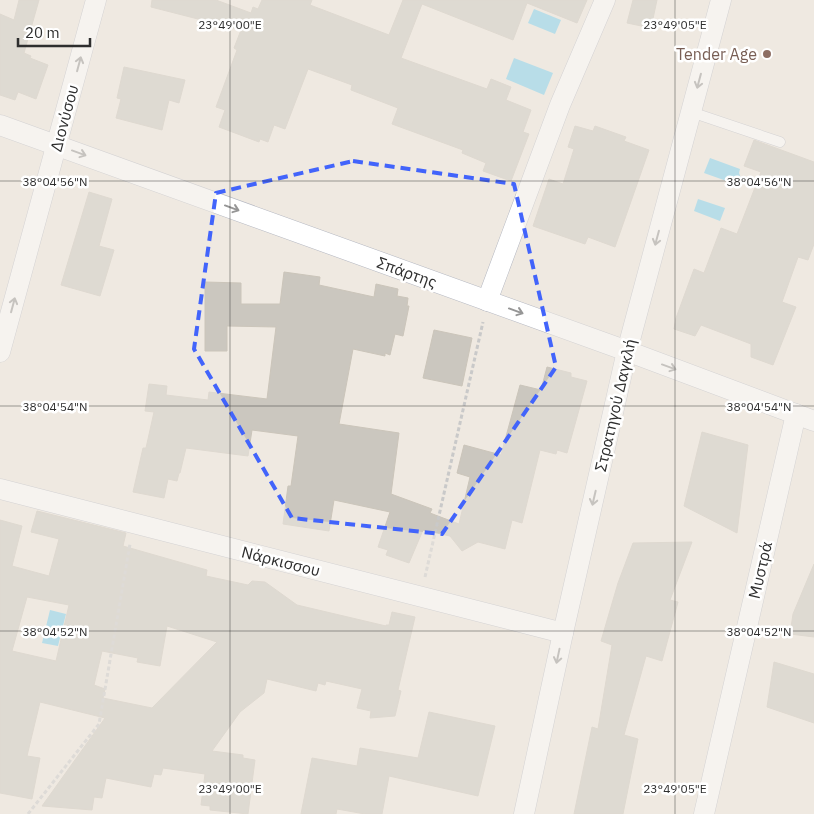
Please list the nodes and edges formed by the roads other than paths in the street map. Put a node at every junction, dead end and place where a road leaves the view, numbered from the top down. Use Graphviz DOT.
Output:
graph roads {
  1 [pos="96,0"];
  2 [pos="605,0"];
  3 [pos="721,0"];
  4 [pos="691,112"];
  5 [pos="0,124"];
  6 [pos="780,142"];
  7 [pos="57,145"];
  8 [pos="487,301"];
  9 [pos="0,352"];
  10 [pos="627,352"];
  11 [pos="805,418"];
  12 [pos="0,489"];
  13 [pos="563,633"];
  14 [pos="524,814"];
  15 [pos="704,814"];
  7 -- 1 [label="street, Διονύσου, one-way"];
  2 -- 8 [label="street"];
  3 -- 4 [label="street, Στρατηγού Δαγκλή, one-way"];
  4 -- 6 [label="lane"];
  4 -- 10 [label="street, Στρατηγού Δαγκλή, one-way"];
  5 -- 7 [label="street, Σπάρτης"];
  7 -- 8 [label="street, Σπάρτης, one-way"];
  9 -- 7 [label="street, Διονύσου, one-way"];
  8 -- 10 [label="street, Σπάρτης, one-way"];
  10 -- 11 [label="street, Σπάρτης, one-way"];
  10 -- 13 [label="street, Στρατηγού Δαγκλή, one-way"];
  11 -- 15 [label="street, Μυστρά"];
  12 -- 13 [label="street, Νάρκισσου"];
  13 -- 14 [label="street, Στρατηγού Δαγκλή, one-way"];
}
